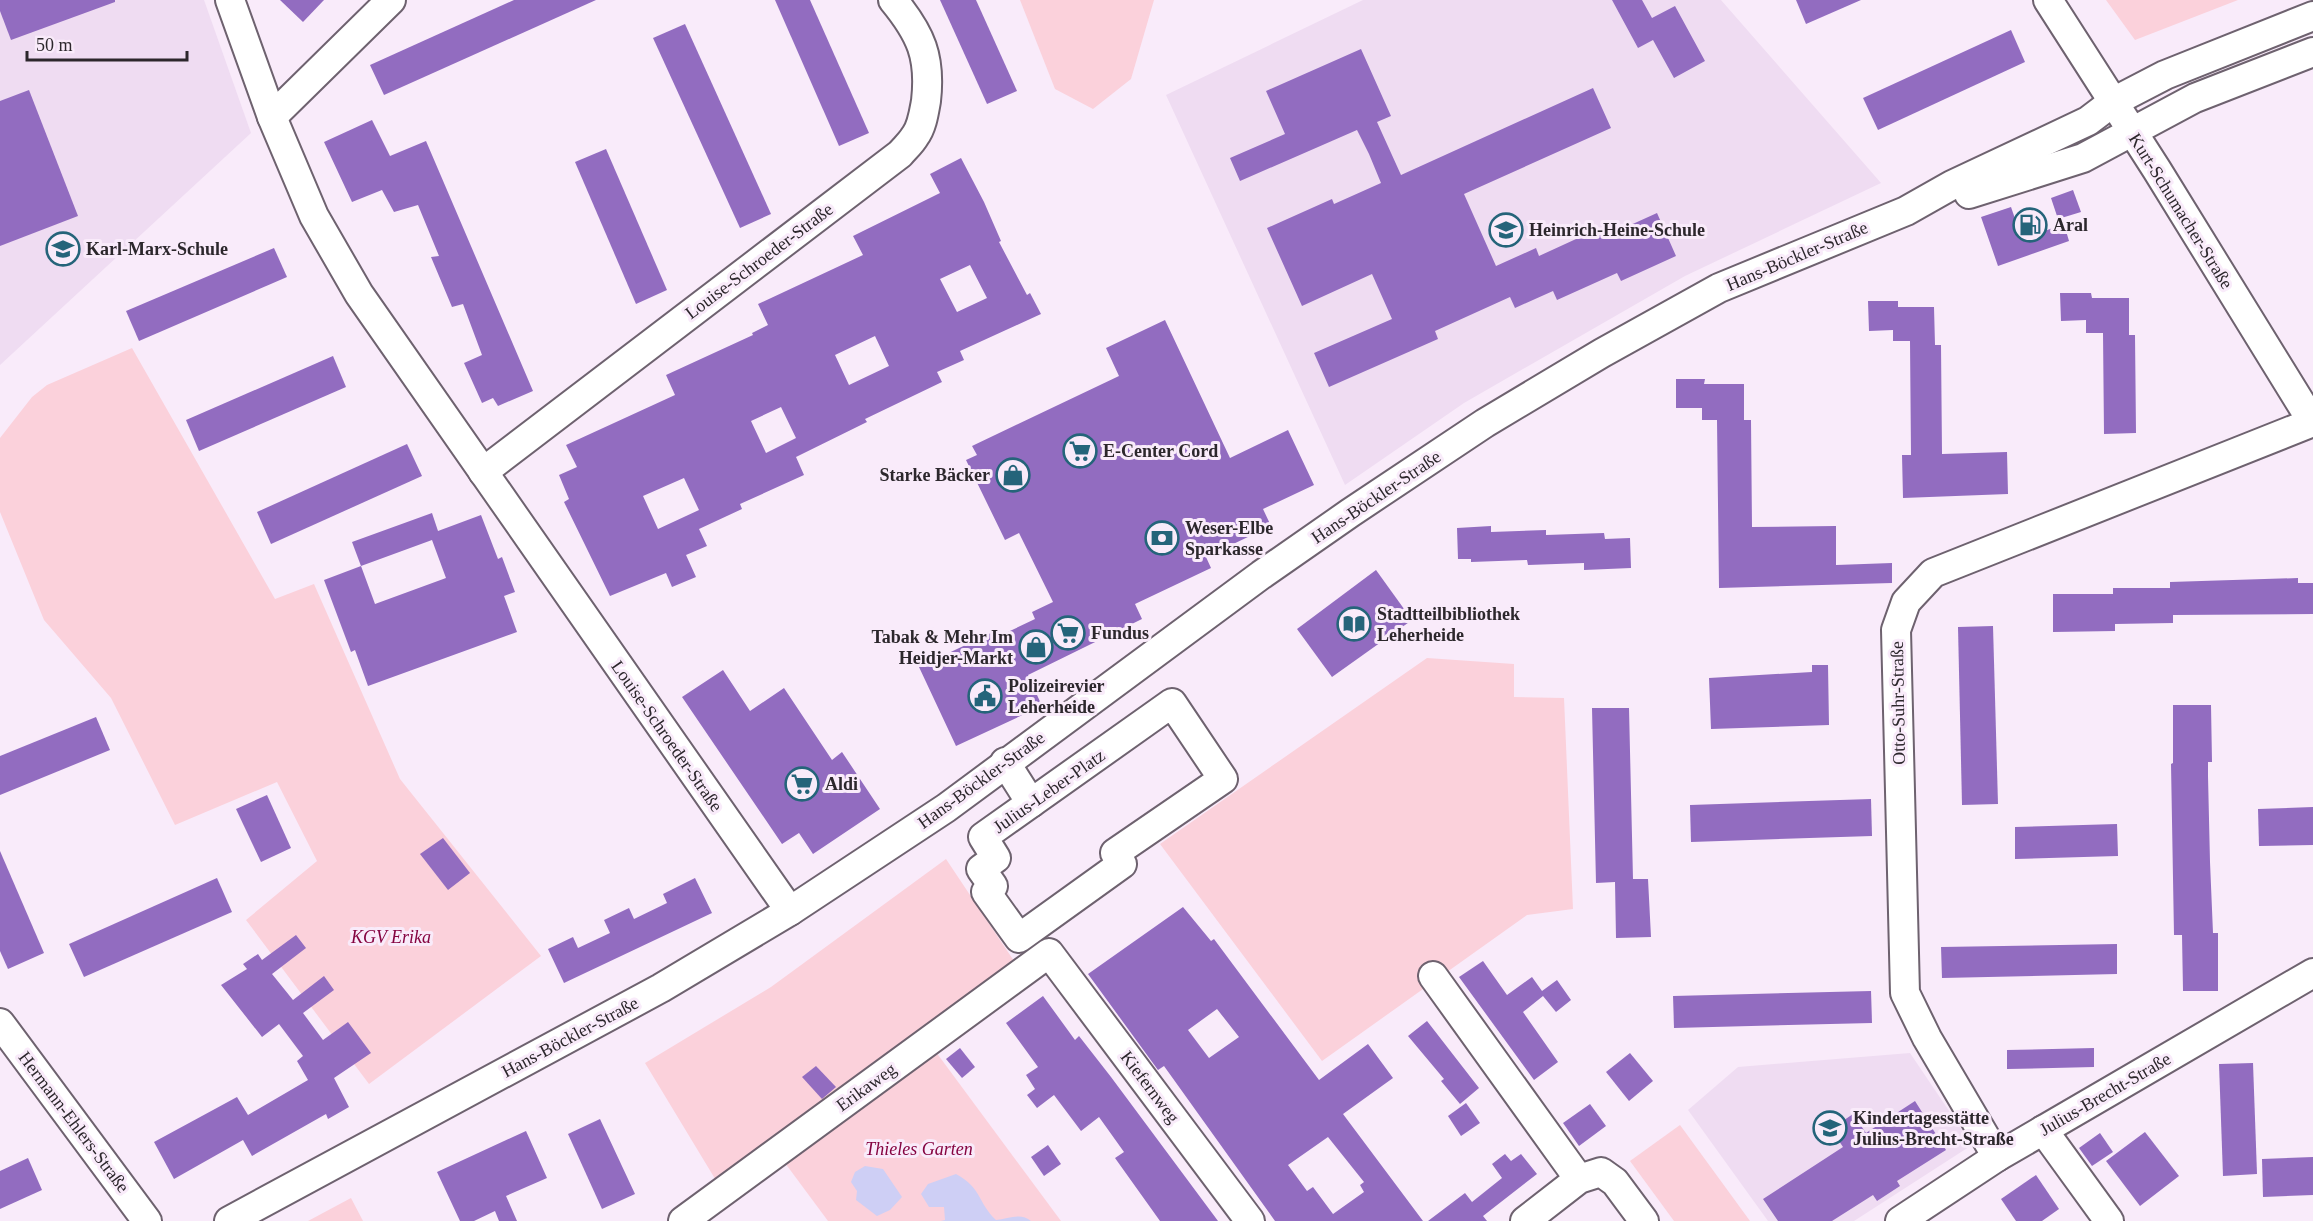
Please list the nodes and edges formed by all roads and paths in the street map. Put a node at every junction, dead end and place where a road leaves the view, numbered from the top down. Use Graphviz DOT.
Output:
graph roads {
  1 [pos="230,0"];
  2 [pos="391,0"];
  3 [pos="893,0"];
  4 [pos="2048,0"];
  5 [pos="2313,16"];
  6 [pos="2313,52"];
  7 [pos="2113,102"];
  8 [pos="272,117"];
  9 [pos="2132,131"];
  10 [pos="1906,211"];
  11 [pos="2313,422"];
  12 [pos="483,472"];
  13 [pos="1005,762"];
  14 [pos="1031,803"];
  15 [pos="790,911"];
  16 [pos="1049,953"];
  17 [pos="2313,973"];
  18 [pos="1433,976"];
  19 [pos="0,1023"];
  20 [pos="2043,1130"];
  21 [pos="1997,1157"];
  22 [pos="1579,1179"];
  23 [pos="147,1221"];
  24 [pos="229,1221"];
  25 [pos="683,1221"];
  26 [pos="1250,1221"];
  27 [pos="1525,1221"];
  28 [pos="1644,1221"];
  29 [pos="1900,1221"];
  30 [pos="2109,1221"];
  1 -- 8 [label="street, Louise-Schroeder-Straße"];
  2 -- 8 [label="street"];
  3 -- 12 [label="street, Louise-Schroeder-Straße"];
  4 -- 7 [label="street, Kurt-Schumacher-Straße"];
  5 -- 7 [label="street, Hans-Böckler-Straße"];
  6 -- 9 [label="street, Hans-Böckler-Straße"];
  7 -- 9 [label="street, Kurt-Schumacher-Straße"];
  7 -- 10 [label="street, Hans-Böckler-Straße"];
  8 -- 12 [label="street, Louise-Schroeder-Straße"];
  9 -- 10 [label="street, Hans-Böckler-Straße"];
  9 -- 11 [label="street, Kurt-Schumacher-Straße"];
  10 -- 13 [label="street, Hans-Böckler-Straße"];
  11 -- 21 [label="street, Otto-Suhr-Straße"];
  12 -- 15 [label="street, Louise-Schroeder-Straße"];
  13 -- 14 [label="street"];
  13 -- 15 [label="street, Hans-Böckler-Straße"];
  14 -- 14 [label="street, Julius-Leber-Platz"];
  15 -- 24 [label="street, Hans-Böckler-Straße"];
  16 -- 25 [label="street, Erikaweg"];
  16 -- 26 [label="street, Kiefernweg"];
  17 -- 20 [label="street, Julius-Brecht-Straße"];
  18 -- 22 [label="street"];
  19 -- 23 [label="street, Hermann-Ehlers-Straße"];
  20 -- 21 [label="street, Julius-Brecht-Straße"];
  20 -- 30 [label="street"];
  21 -- 29 [label="street, Julius-Brecht-Straße"];
  22 -- 27 [label="street"];
  22 -- 28 [label="street"];
}
